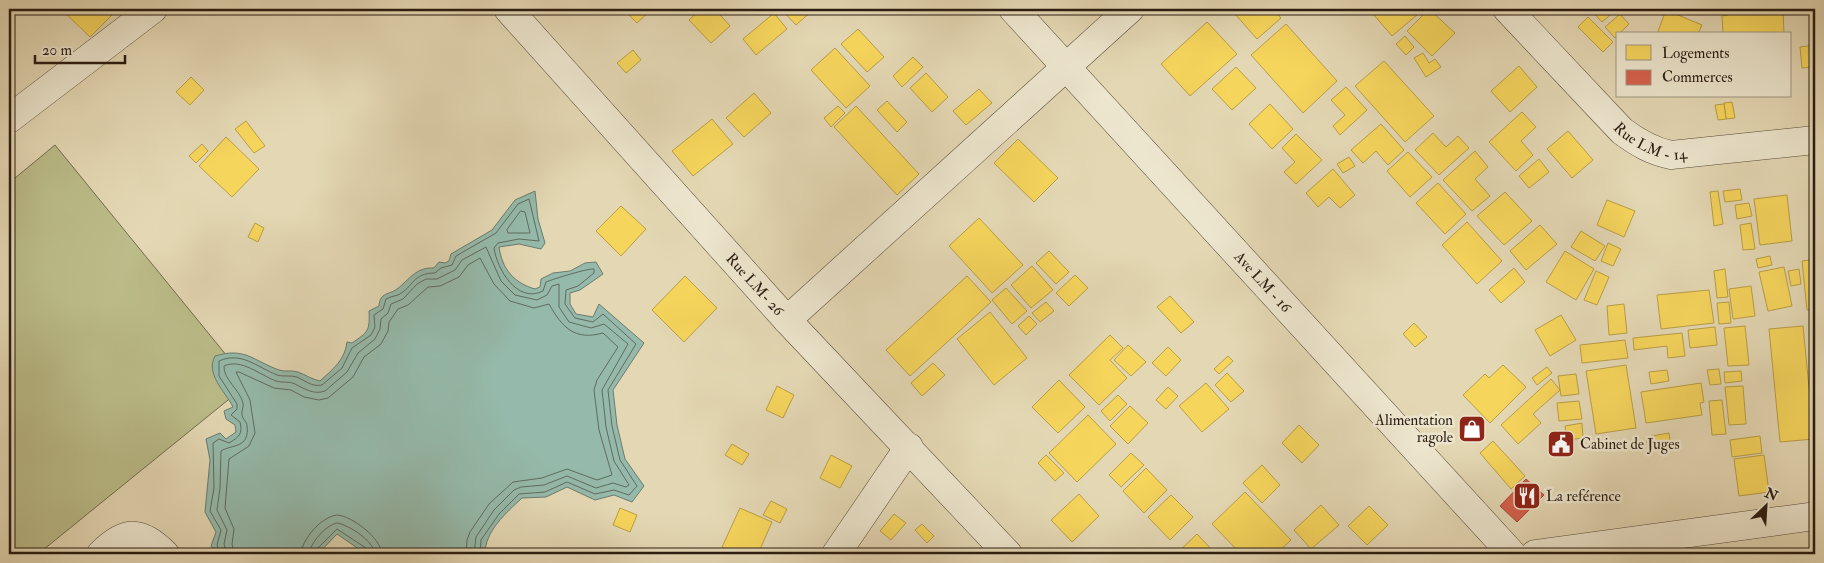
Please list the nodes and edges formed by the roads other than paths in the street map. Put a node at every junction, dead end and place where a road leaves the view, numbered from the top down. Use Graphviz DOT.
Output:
graph roads {
  1 [pos="152,9"];
  2 [pos="508,9"];
  3 [pos="1013,9"];
  4 [pos="1130,9"];
  5 [pos="1507,9"];
  6 [pos="1067,67"];
  7 [pos="9,119"];
  8 [pos="1815,140"];
  9 [pos="786,320"];
  10 [pos="909,447"];
  11 [pos="1815,516"];
  12 [pos="101,554"];
  13 [pos="165,554"];
  14 [pos="836,554"];
  15 [pos="1008,554"];
  16 [pos="1512,554"];
  17 [pos="1535,554"];
  1 -- 7 [label="street"];
  2 -- 9 [label="street, Rue LM- 26"];
  3 -- 6 [label="street, Ave LM - 16"];
  4 -- 6 [label="street"];
  5 -- 8 [label="street, Rue LM - 14"];
  6 -- 9 [label="street"];
  6 -- 16 [label="street, Ave LM - 16"];
  9 -- 10 [label="street, Rue LM- 26"];
  10 -- 14 [label="street"];
  10 -- 15 [label="street, Rue LM- 26"];
  11 -- 17 [label="street"];
  12 -- 13 [label="street"];
}
